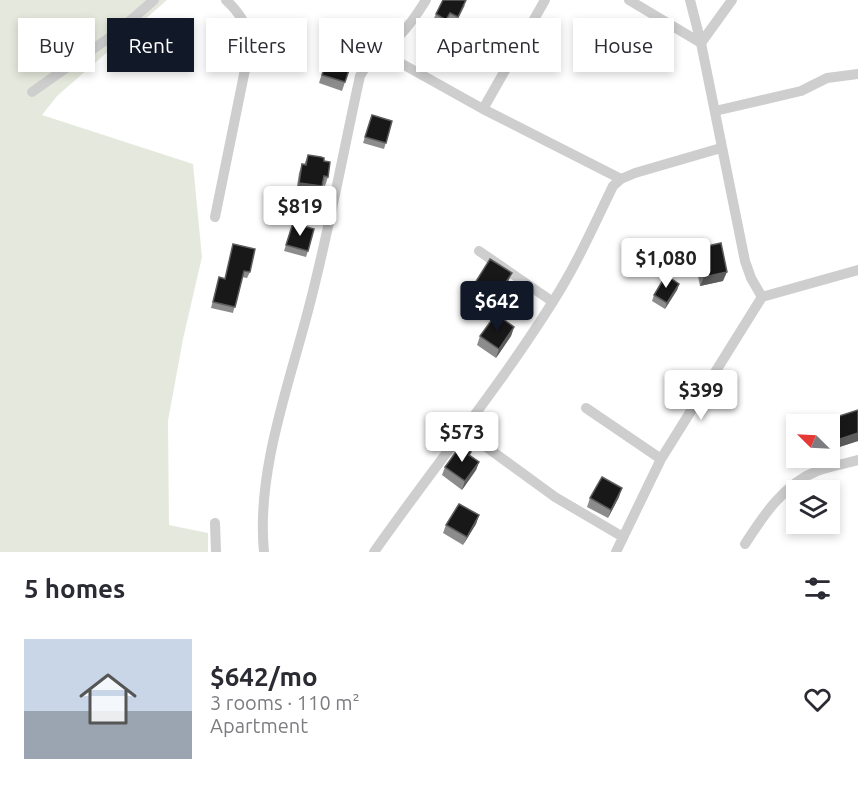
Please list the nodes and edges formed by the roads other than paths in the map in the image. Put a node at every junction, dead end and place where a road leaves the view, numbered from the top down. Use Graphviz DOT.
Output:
graph roads {
  1 [pos="154,0"];
  2 [pos="226,0"];
  3 [pos="426,0"];
  4 [pos="545,0"];
  5 [pos="628,0"];
  6 [pos="690,0"];
  7 [pos="732,0"];
  8 [pos="404,29"];
  9 [pos="701,43"];
  10 [pos="404,65"];
  11 [pos="362,72"];
  12 [pos="858,74"];
  13 [pos="32,92"];
  14 [pos="483,109"];
  15 [pos="715,111"];
  16 [pos="721,148"];
  17 [pos="621,179"];
  18 [pos="215,217"];
  19 [pos="479,251"];
  20 [pos="858,270"];
  21 [pos="762,297"];
  22 [pos="554,302"];
  23 [pos="586,408"];
  24 [pos="463,430"];
  25 [pos="661,459"];
  26 [pos="858,460"];
  27 [pos="215,523"];
  28 [pos="623,537"];
  29 [pos="745,544"];
  30 [pos="216,552"];
  31 [pos="264,552"];
  32 [pos="375,552"];
  33 [pos="616,552"];
  1 -- 13 [label="street"];
  2 -- 18 [label="street"];
  3 -- 8 [label="street"];
  4 -- 14 [label="street"];
  5 -- 9 [label="street"];
  6 -- 9 [label="street"];
  7 -- 9 [label="street"];
  9 -- 15 [label="street"];
  10 -- 14 [label="street"];
  11 -- 31 [label="street"];
  12 -- 15 [label="street"];
  14 -- 17 [label="street"];
  15 -- 16 [label="street"];
  16 -- 17 [label="street"];
  16 -- 21 [label="street"];
  17 -- 22 [label="street"];
  19 -- 22 [label="street"];
  20 -- 21 [label="street"];
  21 -- 25 [label="street"];
  22 -- 24 [label="street"];
  23 -- 25 [label="street"];
  24 -- 28 [label="street"];
  24 -- 32 [label="street"];
  25 -- 28 [label="street"];
  26 -- 29 [label="street"];
  27 -- 30 [label="street"];
  28 -- 33 [label="street"];
}
